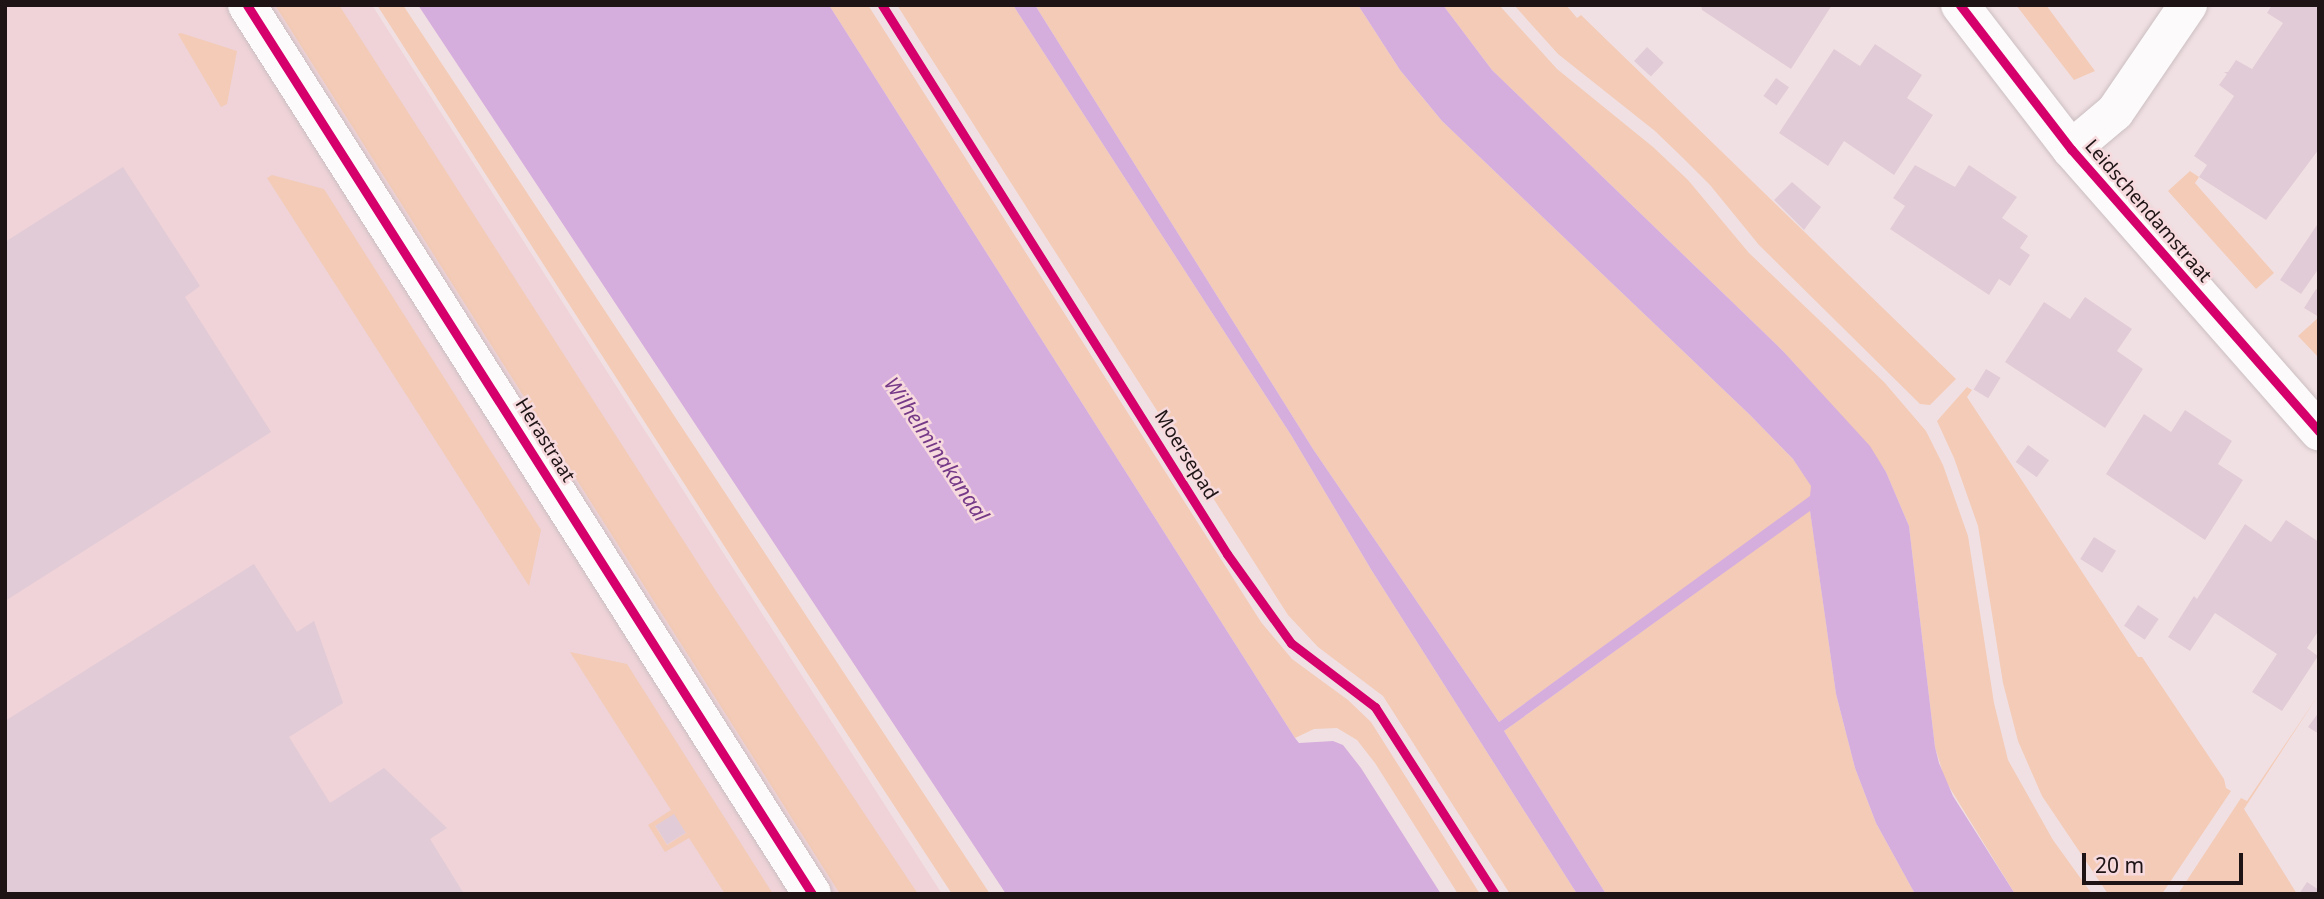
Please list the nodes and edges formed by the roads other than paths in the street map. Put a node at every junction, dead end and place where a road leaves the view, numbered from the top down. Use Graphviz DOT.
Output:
graph roads {
  1 [pos="247,5"];
  2 [pos="1960,5"];
  3 [pos="2188,5"];
  4 [pos="2071,149"];
  5 [pos="2319,431"];
  6 [pos="812,894"];
  1 -- 6 [label="street, Herastraat"];
  2 -- 4 [label="street, Leidschendamstraat"];
  3 -- 4 [label="street"];
  4 -- 5 [label="street, Leidschendamstraat"];
}
